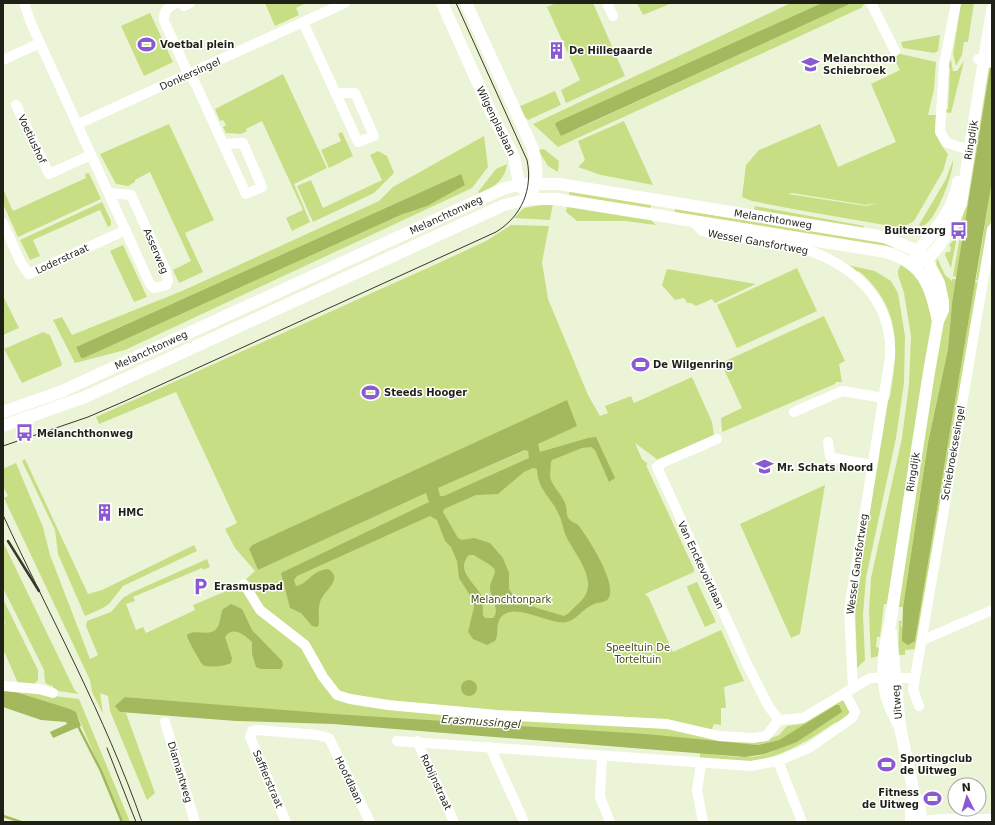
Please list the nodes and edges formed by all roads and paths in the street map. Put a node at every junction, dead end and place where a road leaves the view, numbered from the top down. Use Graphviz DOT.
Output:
graph roads {
  1 [pos="24,3"];
  2 [pos="177,3"];
  3 [pos="180,3"];
  4 [pos="190,3"];
  5 [pos="345,3"];
  6 [pos="442,3"];
  7 [pos="466,3"];
  8 [pos="606,3"];
  9 [pos="871,3"];
  10 [pos="956,3"];
  11 [pos="986,3"];
  12 [pos="992,10"];
  13 [pos="612,16"];
  14 [pos="303,22"];
  15 [pos="40,43"];
  16 [pos="895,51"];
  17 [pos="3,60"];
  18 [pos="986,61"];
  19 [pos="190,74"];
  20 [pos="336,93"];
  21 [pos="16,105"];
  22 [pos="78,124"];
  23 [pos="224,144"];
  24 [pos="966,150"];
  25 [pos="91,155"];
  26 [pos="536,183"];
  27 [pos="519,184"];
  28 [pos="109,194"];
  29 [pos="530,199"];
  30 [pos="693,221"];
  31 [pos="3,223"];
  32 [pos="992,229"];
  33 [pos="126,230"];
  34 [pos="918,251"];
  35 [pos="927,260"];
  36 [pos="913,264"];
  37 [pos="938,321"];
  38 [pos="884,398"];
  39 [pos="3,412"];
  40 [pos="794,412"];
  41 [pos="3,426"];
  42 [pos="717,439"];
  43 [pos="828,442"];
  44 [pos="872,465"];
  45 [pos="244,584"];
  46 [pos="992,610"];
  47 [pos="923,640"];
  48 [pos="890,678"];
  49 [pos="915,678"];
  50 [pos="3,686"];
  51 [pos="849,691"];
  52 [pos="53,693"];
  53 [pos="919,706"];
  54 [pos="779,720"];
  55 [pos="166,722"];
  56 [pos="250,737"];
  57 [pos="397,741"];
  58 [pos="417,741"];
  59 [pos="490,747"];
  60 [pos="602,756"];
  61 [pos="778,761"];
  62 [pos="701,764"];
  63 [pos="914,793"];
  64 [pos="992,820"];
  65 [pos="195,822"];
  66 [pos="286,822"];
  67 [pos="370,822"];
  68 [pos="454,822"];
  69 [pos="524,822"];
  70 [pos="610,822"];
  71 [pos="703,822"];
  72 [pos="802,822"];
  73 [pos="911,822"];
  74 [pos="921,822"];
  1 -- 15 [label="street, Asserweg"];
  2 -- 19 [label="street"];
  3 -- 4 [label="street"];
  5 -- 14 [label="street, Donkersingel"];
  6 -- 27 [label="street, Wilgenplaslaan"];
  7 -- 26 [label="street, Wilgenplaslaan"];
  8 -- 13 [label="street"];
  9 -- 16 [label="street"];
  10 -- 24 [label="street"];
  11 -- 18 [label="street, Ringdijk"];
  12 -- 18 [label="street, Ringdijk"];
  14 -- 19 [label="street, Donkersingel"];
  14 -- 20 [label="street"];
  15 -- 17 [label="street"];
  15 -- 22 [label="street, Asserweg"];
  18 -- 24 [label="street, Ringdijk"];
  19 -- 22 [label="street, Donkersingel"];
  19 -- 23 [label="street"];
  20 -- 20 [label="street"];
  21 -- 25 [label="street, Voetiushof"];
  22 -- 25 [label="street, Asserweg"];
  23 -- 23 [label="street"];
  24 -- 34 [label="street, Ringdijk"];
  24 -- 35 [label="street, Ringdijk"];
  25 -- 28 [label="street, Asserweg"];
  26 -- 27 [label="street, Melanchtonweg"];
  26 -- 29 [label="street, Wilgenplaslaan"];
  26 -- 34 [label="street, Melanchtonweg"];
  27 -- 29 [label="street, Wilgenplaslaan"];
  27 -- 39 [label="street, Melanchtonweg"];
  28 -- 33 [label="street, Asserweg"];
  28 -- 33 [label="street, Asserweg"];
  29 -- 30 [label="street, Melanchtonweg"];
  29 -- 41 [label="street, Melanchtonweg"];
  30 -- 36 [label="street, Melanchtonweg"];
  30 -- 38 [label="street, Wessel Gansfortweg"];
  31 -- 33 [label="street, Loderstraat"];
  32 -- 47 [label="street, Schiebroeksesingel"];
  34 -- 35 [label="street, Ringdijk"];
  34 -- 36 [label="street, Ringdijk"];
  35 -- 36 [label="street"];
  35 -- 37 [label="street, Ringdijk"];
  36 -- 37 [label="street, Ringdijk"];
  37 -- 48 [label="street, Ringdijk"];
  38 -- 40 [label="street"];
  38 -- 44 [label="street, Wessel Gansfortweg"];
  42 -- 54 [label="street, Van Enckevoirtlaan"];
  43 -- 44 [label="street"];
  44 -- 51 [label="street, Wessel Gansfortweg"];
  45 -- 54 [label="street"];
  46 -- 47 [label="street"];
  47 -- 49 [label="street, Schiebroeksesingel"];
  48 -- 49 [label="street, Uitweg"];
  48 -- 51 [label="street"];
  48 -- 63 [label="street, Uitweg"];
  49 -- 53 [label="street, Uitweg"];
  50 -- 52 [label="street"];
  51 -- 54 [label="street"];
  51 -- 61 [label="street"];
  55 -- 65 [label="street, Diamantweg"];
  56 -- 66 [label="street, Saffierstraat"];
  56 -- 67 [label="street, Hoofdlaan"];
  57 -- 58 [label="street"];
  58 -- 59 [label="street"];
  58 -- 68 [label="street, Robijnstraat"];
  59 -- 60 [label="street"];
  59 -- 69 [label="street"];
  60 -- 62 [label="street"];
  60 -- 70 [label="street"];
  61 -- 62 [label="street"];
  61 -- 72 [label="street"];
  62 -- 71 [label="street"];
  63 -- 73 [label="street, Uitweg"];
  63 -- 74 [label="street, Uitweg"];
  64 -- 74 [label="street"];
}
